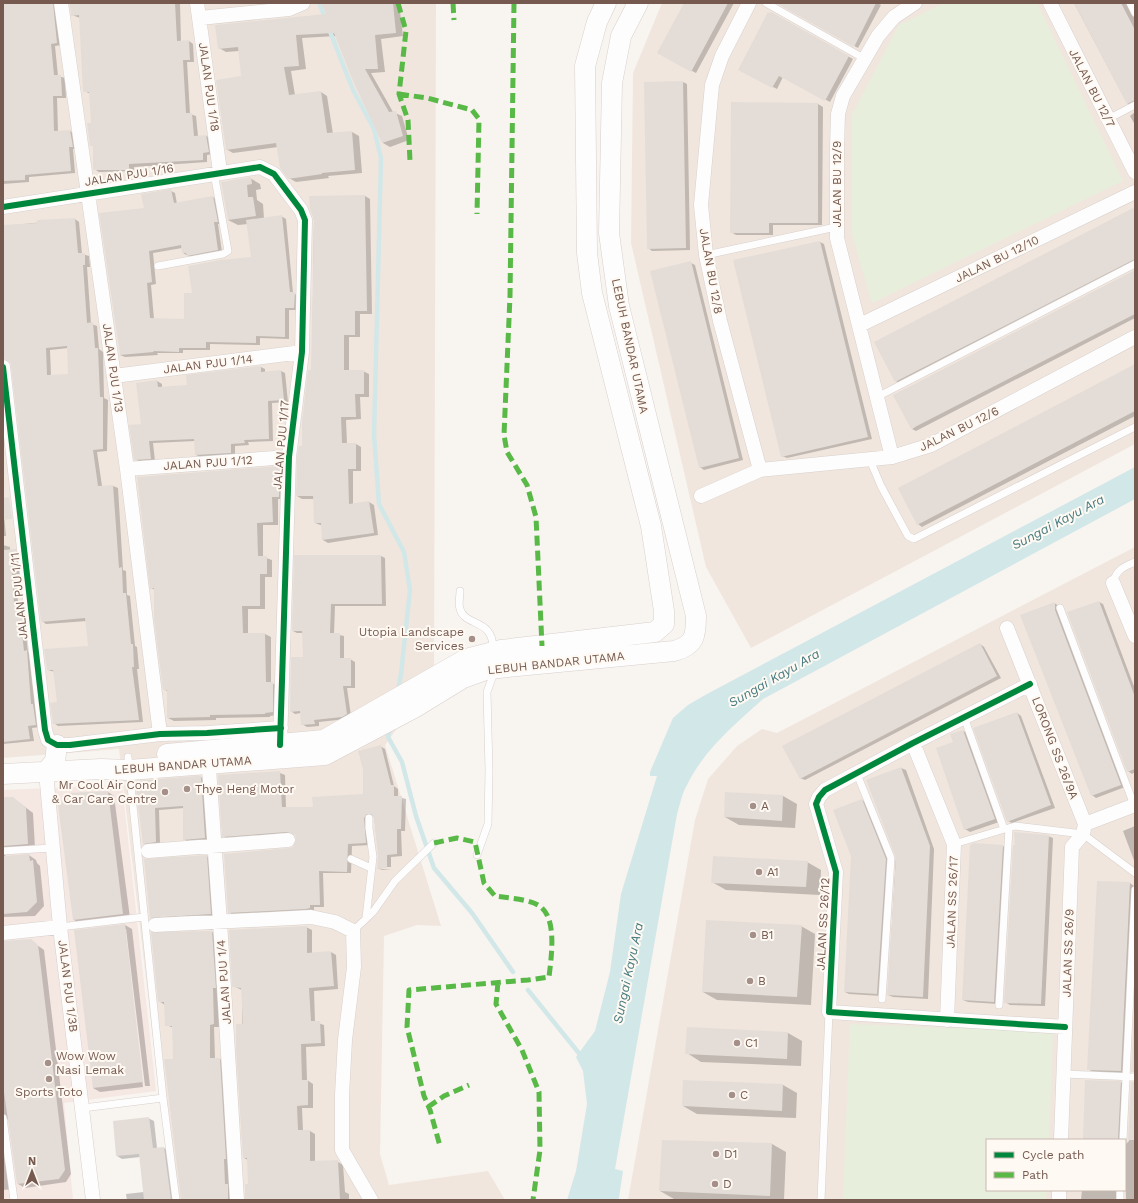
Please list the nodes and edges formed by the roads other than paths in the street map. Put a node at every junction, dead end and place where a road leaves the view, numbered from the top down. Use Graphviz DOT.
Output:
graph roads {
  1 [pos="61,3"];
  2 [pos="197,3"];
  3 [pos="303,3"];
  4 [pos="638,3"];
  5 [pos="749,3"];
  6 [pos="766,3"];
  7 [pos="915,3"];
  8 [pos="1050,3"];
  9 [pos="1130,3"];
  10 [pos="602,5"];
  11 [pos="1135,13"];
  12 [pos="200,18"];
  13 [pos="865,59"];
  14 [pos="1135,105"];
  15 [pos="1108,119"];
  16 [pos="260,167"];
  17 [pos="217,172"];
  18 [pos="1135,172"];
  19 [pos="1135,192"];
  20 [pos="89,193"];
  21 [pos="3,207"];
  22 [pos="836,227"];
  23 [pos="706,255"];
  24 [pos="1135,264"];
  25 [pos="158,266"];
  26 [pos="860,325"];
  27 [pos="1135,337"];
  28 [pos="302,352"];
  29 [pos="3,367"];
  30 [pos="114,376"];
  31 [pos="877,397"];
  32 [pos="1135,427"];
  33 [pos="289,457"];
  34 [pos="892,458"];
  35 [pos="870,460"];
  36 [pos="127,469"];
  37 [pos="760,470"];
  38 [pos="701,496"];
  39 [pos="670,518"];
  40 [pos="651,526"];
  41 [pos="1135,562"];
  42 [pos="1113,583"];
  43 [pos="460,591"];
  44 [pos="1060,608"];
  45 [pos="1007,628"];
  46 [pos="1135,636"];
  47 [pos="543,654"];
  48 [pos="494,660"];
  49 [pos="1030,684"];
  50 [pos="964,717"];
  51 [pos="350,733"];
  52 [pos="160,734"];
  53 [pos="280,736"];
  54 [pos="913,743"];
  55 [pos="57,745"];
  56 [pos="208,749"];
  57 [pos="128,763"];
  58 [pos="46,772"];
  59 [pos="3,774"];
  60 [pos="856,774"];
  61 [pos="1135,805"];
  62 [pos="369,818"];
  63 [pos="1006,828"];
  64 [pos="1084,829"];
  65 [pos="288,840"];
  66 [pos="434,843"];
  67 [pos="954,844"];
  68 [pos="215,846"];
  69 [pos="52,848"];
  70 [pos="3,851"];
  71 [pos="148,851"];
  72 [pos="477,855"];
  73 [pos="351,859"];
  74 [pos="371,868"];
  75 [pos="1133,870"];
  76 [pos="1135,890"];
  77 [pos="366,918"];
  78 [pos="149,921"];
  79 [pos="220,922"];
  80 [pos="60,927"];
  81 [pos="353,931"];
  82 [pos="3,933"];
  83 [pos="882,999"];
  84 [pos="999,1005"];
  85 [pos="829,1012"];
  86 [pos="947,1020"];
  87 [pos="1065,1027"];
  88 [pos="1064,1074"];
  89 [pos="1126,1077"];
  90 [pos="1135,1077"];
  91 [pos="163,1098"];
  92 [pos="83,1108"];
  93 [pos="3,1118"];
  94 [pos="1061,1139"];
  95 [pos="1123,1139"];
  96 [pos="14,1200"];
  97 [pos="93,1200"];
  98 [pos="176,1200"];
  99 [pos="237,1200"];
  100 [pos="371,1200"];
  101 [pos="821,1200"];
  1 -- 20 [label="street, JALAN PJU 1/13"];
  2 -- 12 [label="street, JALAN PJU 1/18"];
  3 -- 12 [label="street"];
  4 -- 39 [label="main road, LEBUH BANDAR UTAMA"];
  5 -- 23 [label="street, JALAN BU 12/8"];
  6 -- 13 [label="lane"];
  7 -- 13 [label="street, JALAN BU 12/9"];
  8 -- 15 [label="street, JALAN BU 12/7"];
  9 -- 11 [label="lane"];
  10 -- 40 [label="main road, LEBUH BANDAR UTAMA"];
  12 -- 17 [label="street, JALAN PJU 1/18"];
  13 -- 22 [label="street, JALAN BU 12/9"];
  14 -- 15 [label="lane"];
  15 -- 18 [label="street, JALAN BU 12/7"];
  16 -- 17 [label="street, JALAN PJU 1/16"];
  16 -- 28 [label="street, JALAN PJU 1/17"];
  17 -- 20 [label="street, JALAN PJU 1/16"];
  17 -- 25 [label="lane"];
  19 -- 26 [label="street, JALAN BU 12/10"];
  20 -- 21 [label="street, JALAN PJU 1/16"];
  20 -- 30 [label="street, JALAN PJU 1/13"];
  22 -- 23 [label="lane"];
  22 -- 26 [label="street, JALAN BU 12/9"];
  23 -- 37 [label="street, JALAN BU 12/8"];
  24 -- 31 [label="lane"];
  26 -- 31 [label="street, JALAN BU 12/9"];
  27 -- 34 [label="street, JALAN BU 12/6"];
  28 -- 30 [label="street, JALAN PJU 1/14"];
  28 -- 33 [label="street, JALAN PJU 1/17"];
  29 -- 55 [label="street, JALAN PJU 1/11"];
  30 -- 36 [label="street, JALAN PJU 1/13"];
  31 -- 34 [label="street, JALAN BU 12/9"];
  32 -- 35 [label="lane"];
  33 -- 36 [label="street, JALAN PJU 1/12"];
  33 -- 53 [label="street, JALAN PJU 1/17"];
  34 -- 35 [label="street, JALAN BU 12/6"];
  35 -- 37 [label="street, JALAN BU 12/6"];
  36 -- 52 [label="street, JALAN PJU 1/13"];
  37 -- 38 [label="street, JALAN BU 12/6"];
  39 -- 40 [label="street"];
  39 -- 47 [label="main road, LEBUH BANDAR UTAMA"];
  40 -- 47 [label="main road, LEBUH BANDAR UTAMA"];
  41 -- 42 [label="lane"];
  42 -- 46 [label="street"];
  43 -- 48 [label="lane"];
  44 -- 61 [label="lane"];
  45 -- 49 [label="street, LORONG SS 26/9A"];
  47 -- 48 [label="main road, LEBUH BANDAR UTAMA"];
  48 -- 51 [label="main road, LEBUH BANDAR UTAMA"];
  48 -- 51 [label="main road, LEBUH BANDAR UTAMA"];
  48 -- 72 [label="lane"];
  49 -- 50 [label="street, JALAN SS 26/12"];
  49 -- 64 [label="street, LORONG SS 26/9A"];
  50 -- 54 [label="street, JALAN SS 26/12"];
  50 -- 63 [label="lane"];
  51 -- 53 [label="main road, LEBUH BANDAR UTAMA"];
  51 -- 56 [label="main road, LEBUH BANDAR UTAMA"];
  52 -- 55 [label="street"];
  52 -- 56 [label="street"];
  53 -- 56 [label="main road, LEBUH BANDAR UTAMA"];
  54 -- 60 [label="street, JALAN SS 26/12"];
  54 -- 67 [label="street, JALAN SS 26/17"];
  55 -- 58 [label="main road"];
  56 -- 57 [label="main road, LEBUH BANDAR UTAMA"];
  56 -- 68 [label="street, JALAN PJU 1/4"];
  57 -- 58 [label="main road, LEBUH BANDAR UTAMA"];
  57 -- 78 [label="lane"];
  58 -- 59 [label="main road"];
  58 -- 69 [label="street, JALAN PJU 1/3B"];
  60 -- 83 [label="lane"];
  60 -- 85 [label="street, JALAN SS 26/12"];
  61 -- 64 [label="street"];
  62 -- 74 [label="lane"];
  63 -- 64 [label="lane"];
  63 -- 67 [label="lane"];
  63 -- 84 [label="lane"];
  64 -- 75 [label="lane"];
  64 -- 87 [label="street, JALAN SS 26/9"];
  65 -- 68 [label="street"];
  66 -- 77 [label="lane"];
  67 -- 86 [label="street, JALAN SS 26/17"];
  68 -- 71 [label="street"];
  68 -- 79 [label="street, JALAN PJU 1/4"];
  69 -- 70 [label="lane"];
  69 -- 80 [label="street, JALAN PJU 1/3B"];
  73 -- 74 [label="lane"];
  74 -- 77 [label="lane"];
  76 -- 89 [label="lane"];
  77 -- 81 [label="lane"];
  78 -- 79 [label="street"];
  78 -- 80 [label="lane"];
  78 -- 91 [label="lane"];
  79 -- 81 [label="street"];
  79 -- 99 [label="street, JALAN PJU 1/4"];
  80 -- 82 [label="street"];
  80 -- 92 [label="street, JALAN PJU 1/3B"];
  81 -- 100 [label="street"];
  85 -- 86 [label="street"];
  85 -- 101 [label="lane"];
  86 -- 87 [label="street"];
  87 -- 88 [label="street, JALAN SS 26/9"];
  88 -- 89 [label="lane"];
  88 -- 94 [label="street, JALAN SS 26/9"];
  89 -- 90 [label="lane"];
  89 -- 95 [label="lane"];
  91 -- 92 [label="lane"];
  91 -- 98 [label="lane"];
  92 -- 97 [label="street, JALAN PJU 1/3B"];
  93 -- 96 [label="lane"];
}
